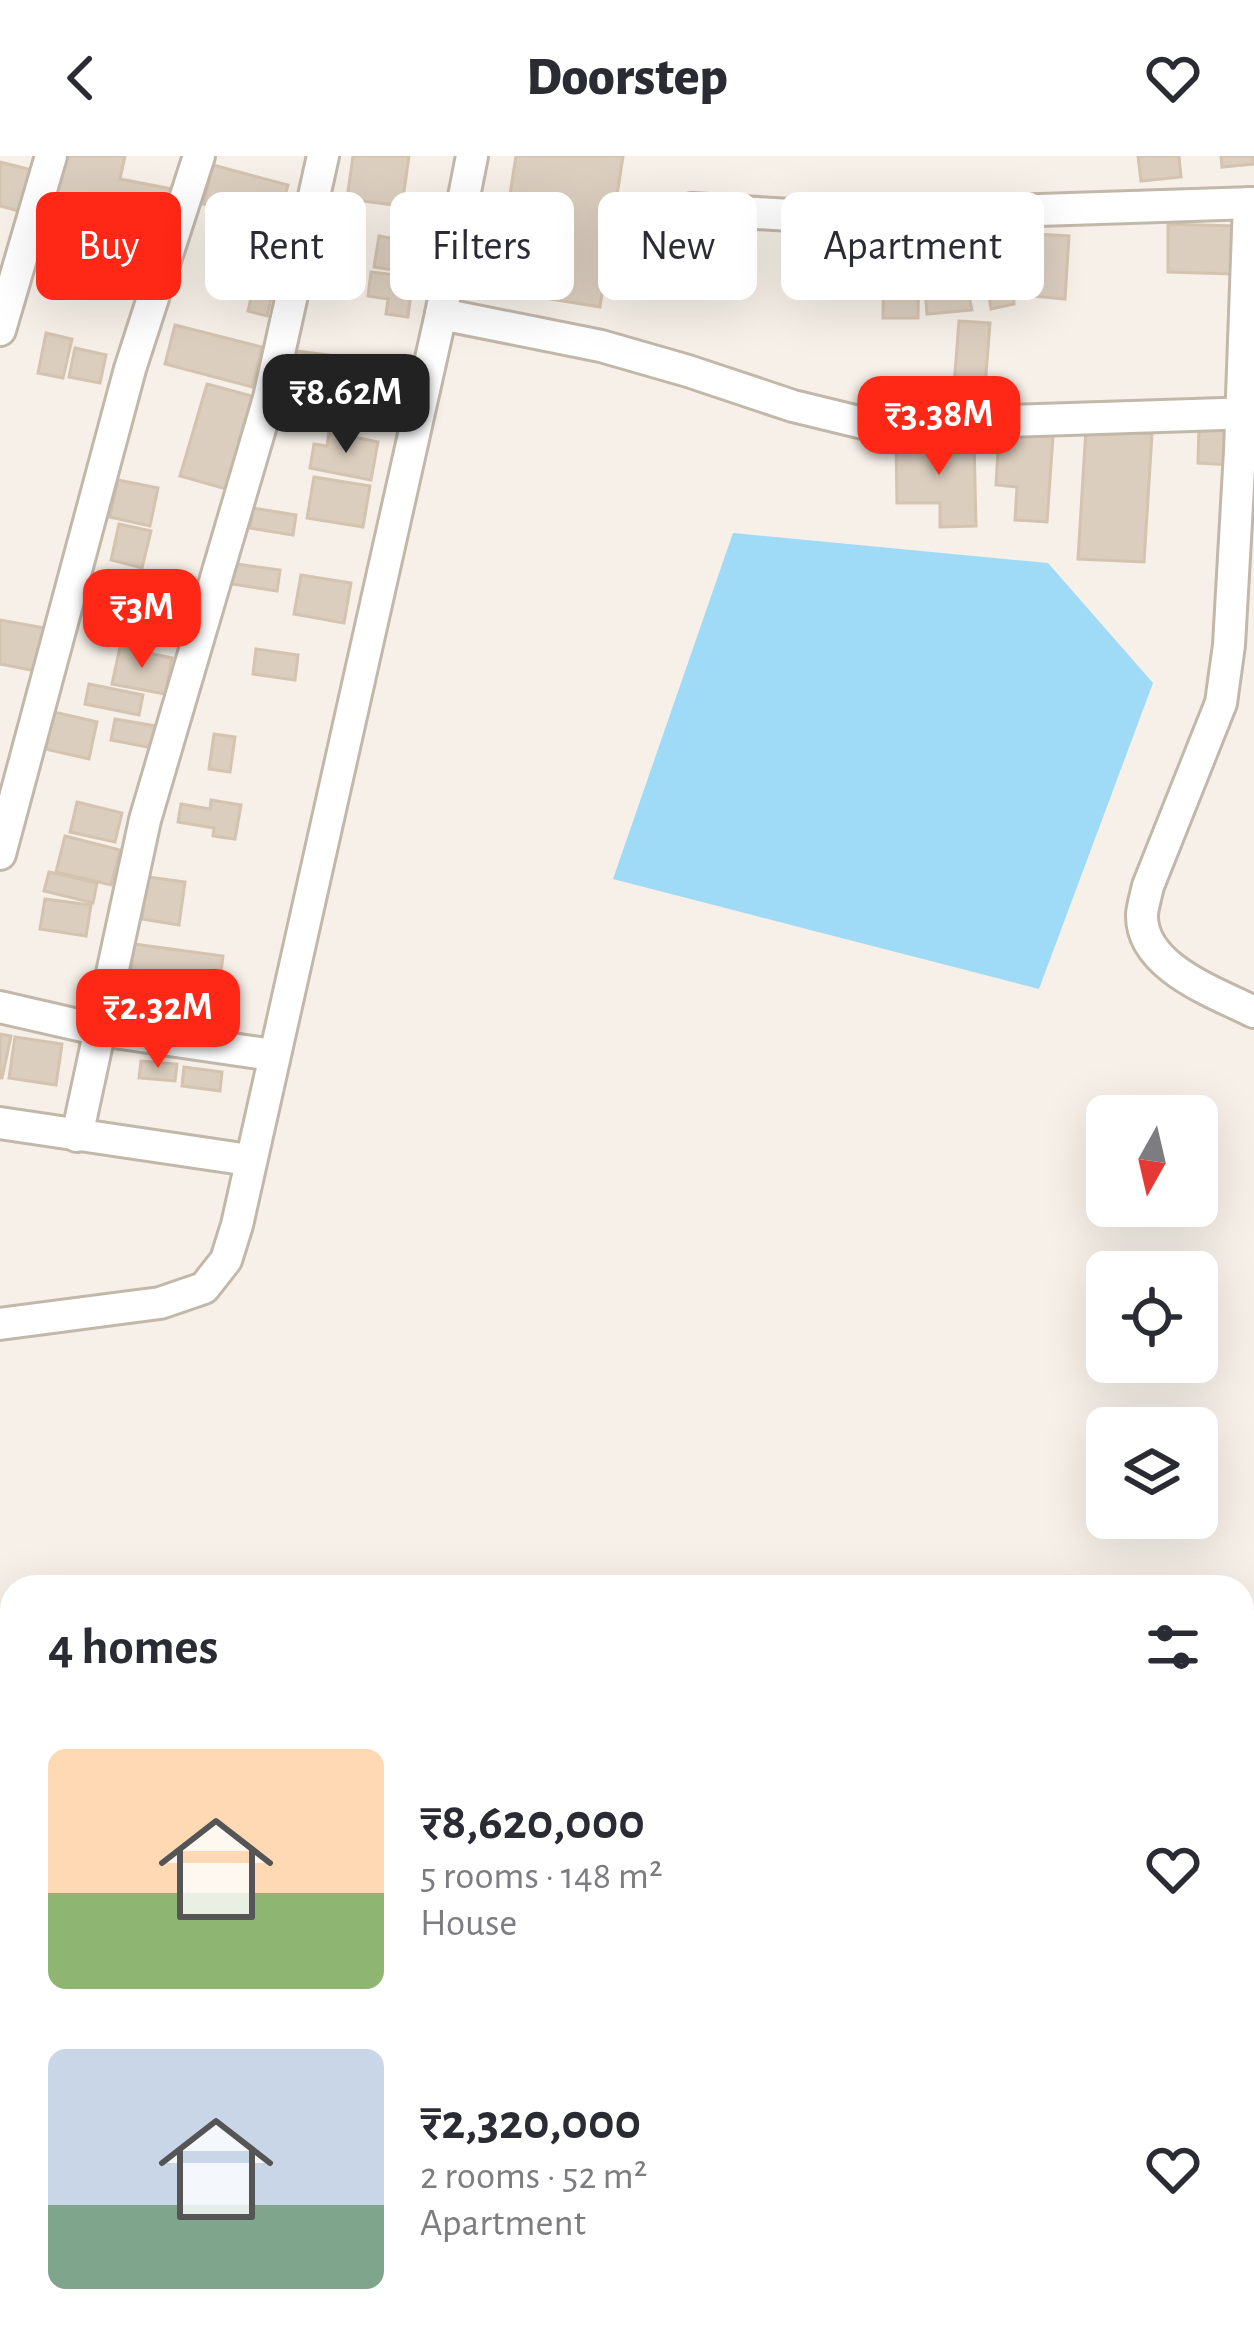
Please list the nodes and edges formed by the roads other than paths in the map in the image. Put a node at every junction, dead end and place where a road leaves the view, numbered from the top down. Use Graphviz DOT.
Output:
graph roads {
  1 [pos="51,156"];
  2 [pos="199,156"];
  3 [pos="323,156"];
  4 [pos="472,156"];
  5 [pos="1252,203"];
  6 [pos="757,213"];
  7 [pos="441,314"];
  8 [pos="0,330"];
  9 [pos="1248,414"];
  10 [pos="0,854"];
  11 [pos="0,1006"];
  12 [pos="1254,1012"];
  13 [pos="100,1030"];
  14 [pos="273,1055"];
  15 [pos="0,1123"];
  16 [pos="77,1136"];
  17 [pos="249,1160"];
  18 [pos="0,1324"];
  1 -- 8 [label="street"];
  2 -- 10 [label="street"];
  3 -- 13 [label="street"];
  4 -- 7 [label="street"];
  5 -- 6 [label="street"];
  5 -- 9 [label="street"];
  7 -- 9 [label="street"];
  7 -- 14 [label="street"];
  9 -- 12 [label="street"];
  11 -- 13 [label="street"];
  13 -- 14 [label="street"];
  13 -- 16 [label="street"];
  14 -- 17 [label="street"];
  15 -- 16 [label="street"];
  16 -- 17 [label="street"];
  17 -- 18 [label="street"];
}
